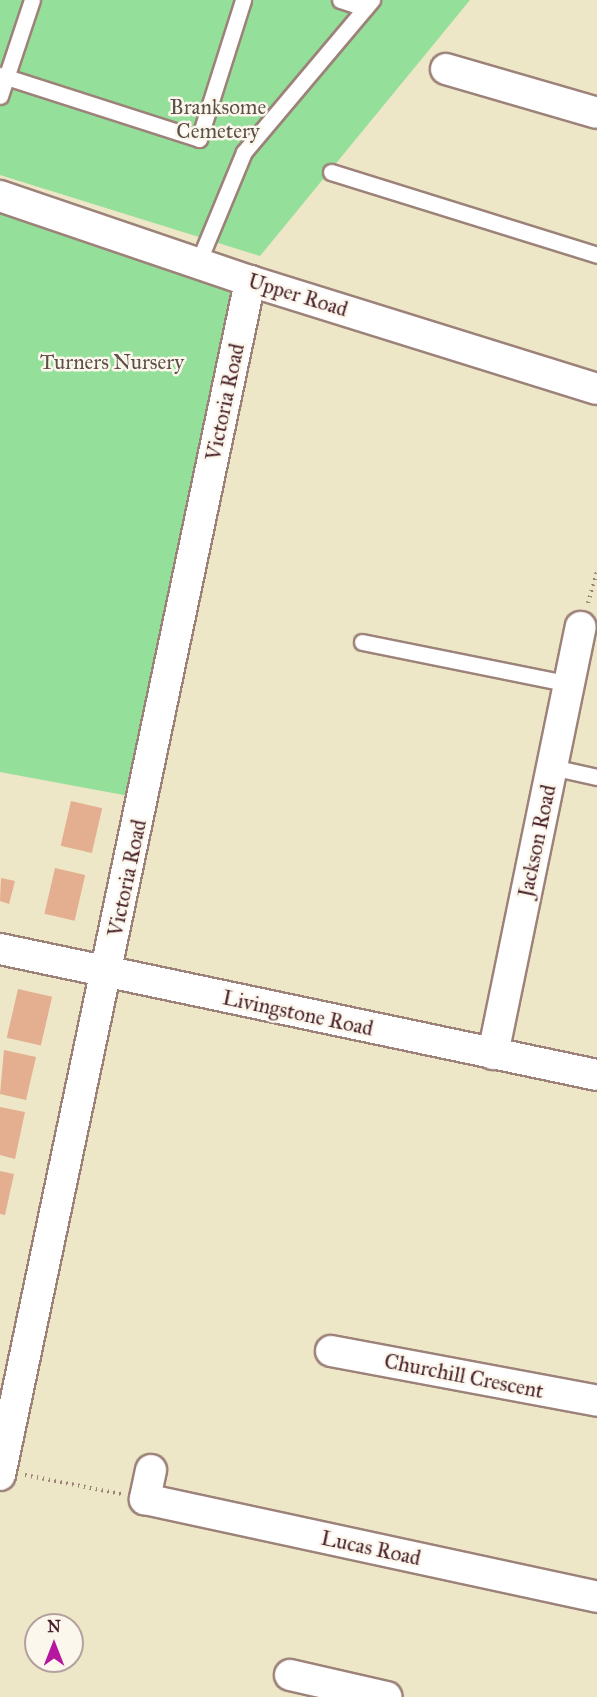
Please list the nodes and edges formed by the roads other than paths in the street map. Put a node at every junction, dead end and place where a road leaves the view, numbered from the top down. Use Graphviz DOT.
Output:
graph roads {
  1 [pos="32,0"];
  2 [pos="243,0"];
  3 [pos="340,0"];
  4 [pos="369,4"];
  5 [pos="446,69"];
  6 [pos="3,76"];
  7 [pos="0,96"];
  8 [pos="597,113"];
  9 [pos="331,172"];
  10 [pos="0,196"];
  11 [pos="597,255"];
  12 [pos="198,263"];
  13 [pos="250,280"];
  14 [pos="597,388"];
  15 [pos="581,627"];
  16 [pos="362,642"];
  17 [pos="570,684"];
  18 [pos="552,766"];
  19 [pos="597,777"];
  20 [pos="0,949"];
  21 [pos="108,972"];
  22 [pos="493,1054"];
  23 [pos="597,1075"];
  24 [pos="331,1351"];
  25 [pos="597,1401"];
  26 [pos="152,1470"];
  27 [pos="1,1473"];
  28 [pos="597,1598"];
  29 [pos="290,1675"];
  30 [pos="387,1697"];
  1 -- 6 [label="lane"];
  2 -- 6 [label="lane"];
  3 -- 4 [label="lane"];
  4 -- 12 [label="lane"];
  5 -- 8 [label="street"];
  6 -- 7 [label="lane"];
  9 -- 11 [label="lane"];
  10 -- 12 [label="street, Upper Road"];
  12 -- 13 [label="street, Upper Road"];
  13 -- 14 [label="street, Upper Road"];
  13 -- 21 [label="street, Victoria Road"];
  15 -- 17 [label="street, Jackson Road"];
  16 -- 17 [label="lane"];
  17 -- 18 [label="street, Jackson Road"];
  18 -- 19 [label="lane"];
  18 -- 22 [label="street, Jackson Road"];
  20 -- 21 [label="street, Livingstone Road"];
  21 -- 22 [label="street, Livingstone Road"];
  21 -- 27 [label="street, Victoria Road"];
  22 -- 23 [label="street, Livingstone Road"];
  24 -- 25 [label="street, Churchill Crescent"];
  26 -- 28 [label="street, Lucas Road"];
  29 -- 30 [label="street"];
}
